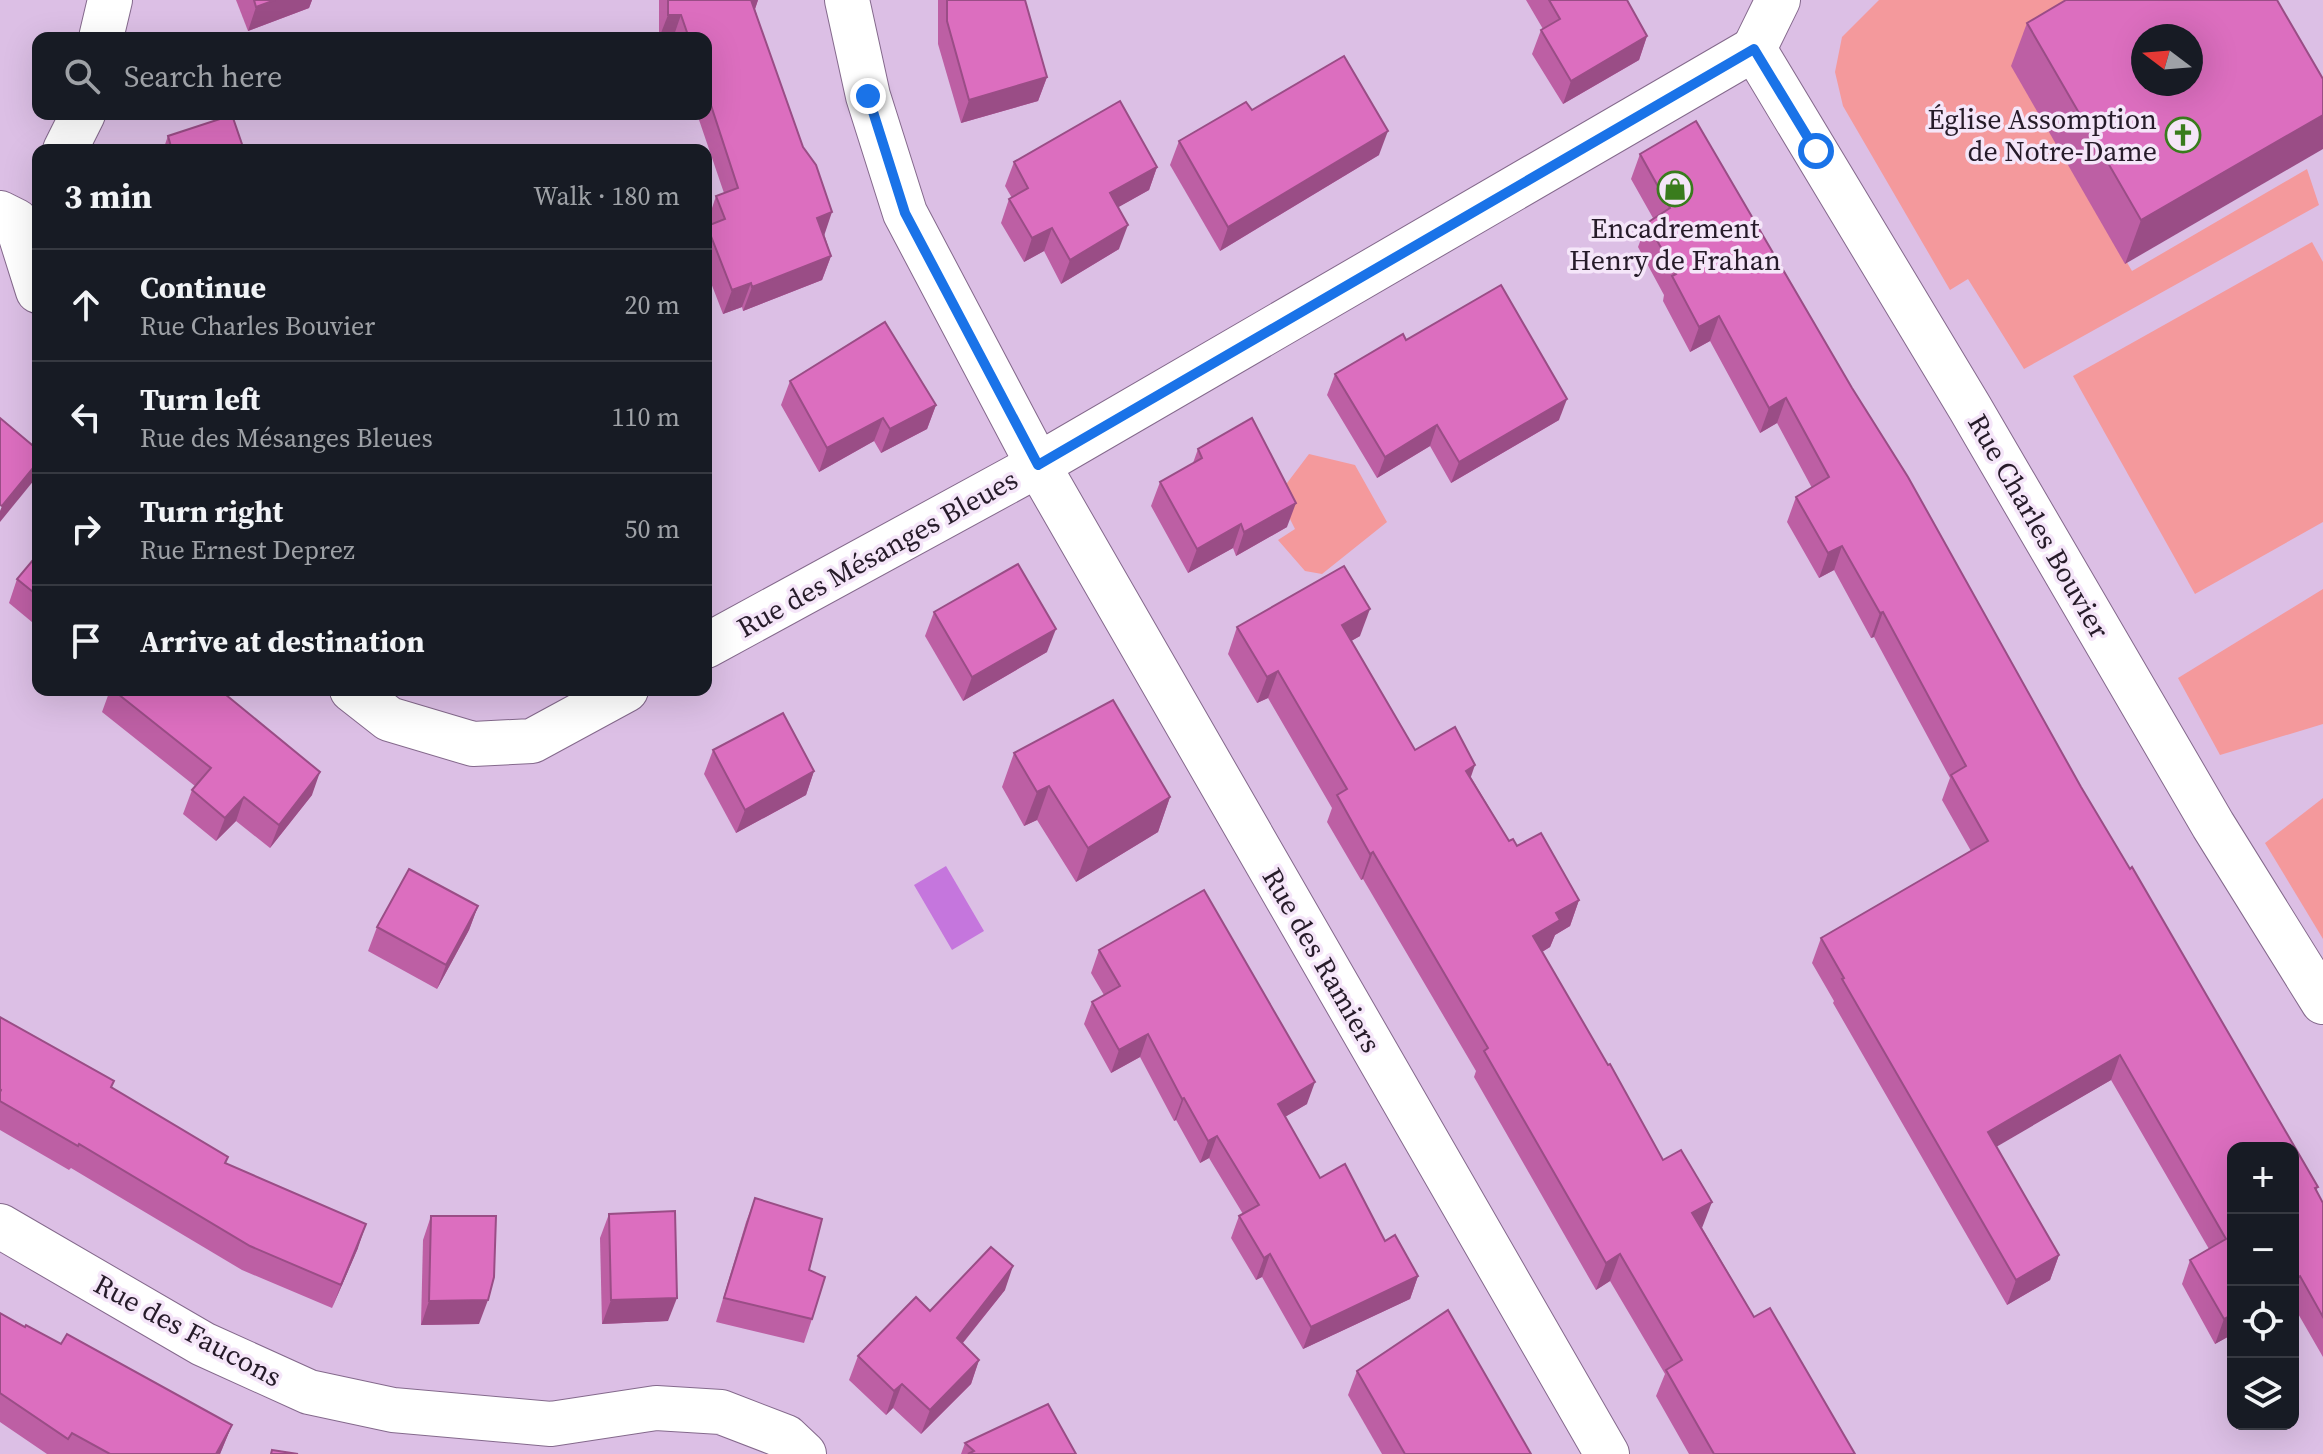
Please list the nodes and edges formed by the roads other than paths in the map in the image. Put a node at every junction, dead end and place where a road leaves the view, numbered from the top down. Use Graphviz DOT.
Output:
graph roads {
  1 [pos="110,0"];
  2 [pos="847,0"];
  3 [pos="1778,0"];
  4 [pos="102,32"];
  5 [pos="1754,49"];
  6 [pos="80,120"];
  7 [pos="68,144"];
  8 [pos="18,209"];
  9 [pos="32,266"];
  10 [pos="1038,465"];
  11 [pos="712,643"];
  12 [pos="360,696"];
  13 [pos="615,696"];
  14 [pos="2323,1002"];
  15 [pos="0,1226"];
  16 [pos="804,1454"];
  17 [pos="1607,1454"];
  1 -- 4 [label="street"];
  2 -- 10 [label="street, Rue des Ramiers"];
  3 -- 5 [label="street"];
  5 -- 10 [label="street, Rue des Mésanges Bleues"];
  5 -- 14 [label="street, Rue Charles Bouvier"];
  6 -- 7 [label="street"];
  8 -- 9 [label="street"];
  10 -- 11 [label="street, Rue des Mésanges Bleues"];
  10 -- 17 [label="street, Rue des Ramiers"];
  12 -- 13 [label="street"];
  15 -- 16 [label="street, Rue des Faucons"];
}
